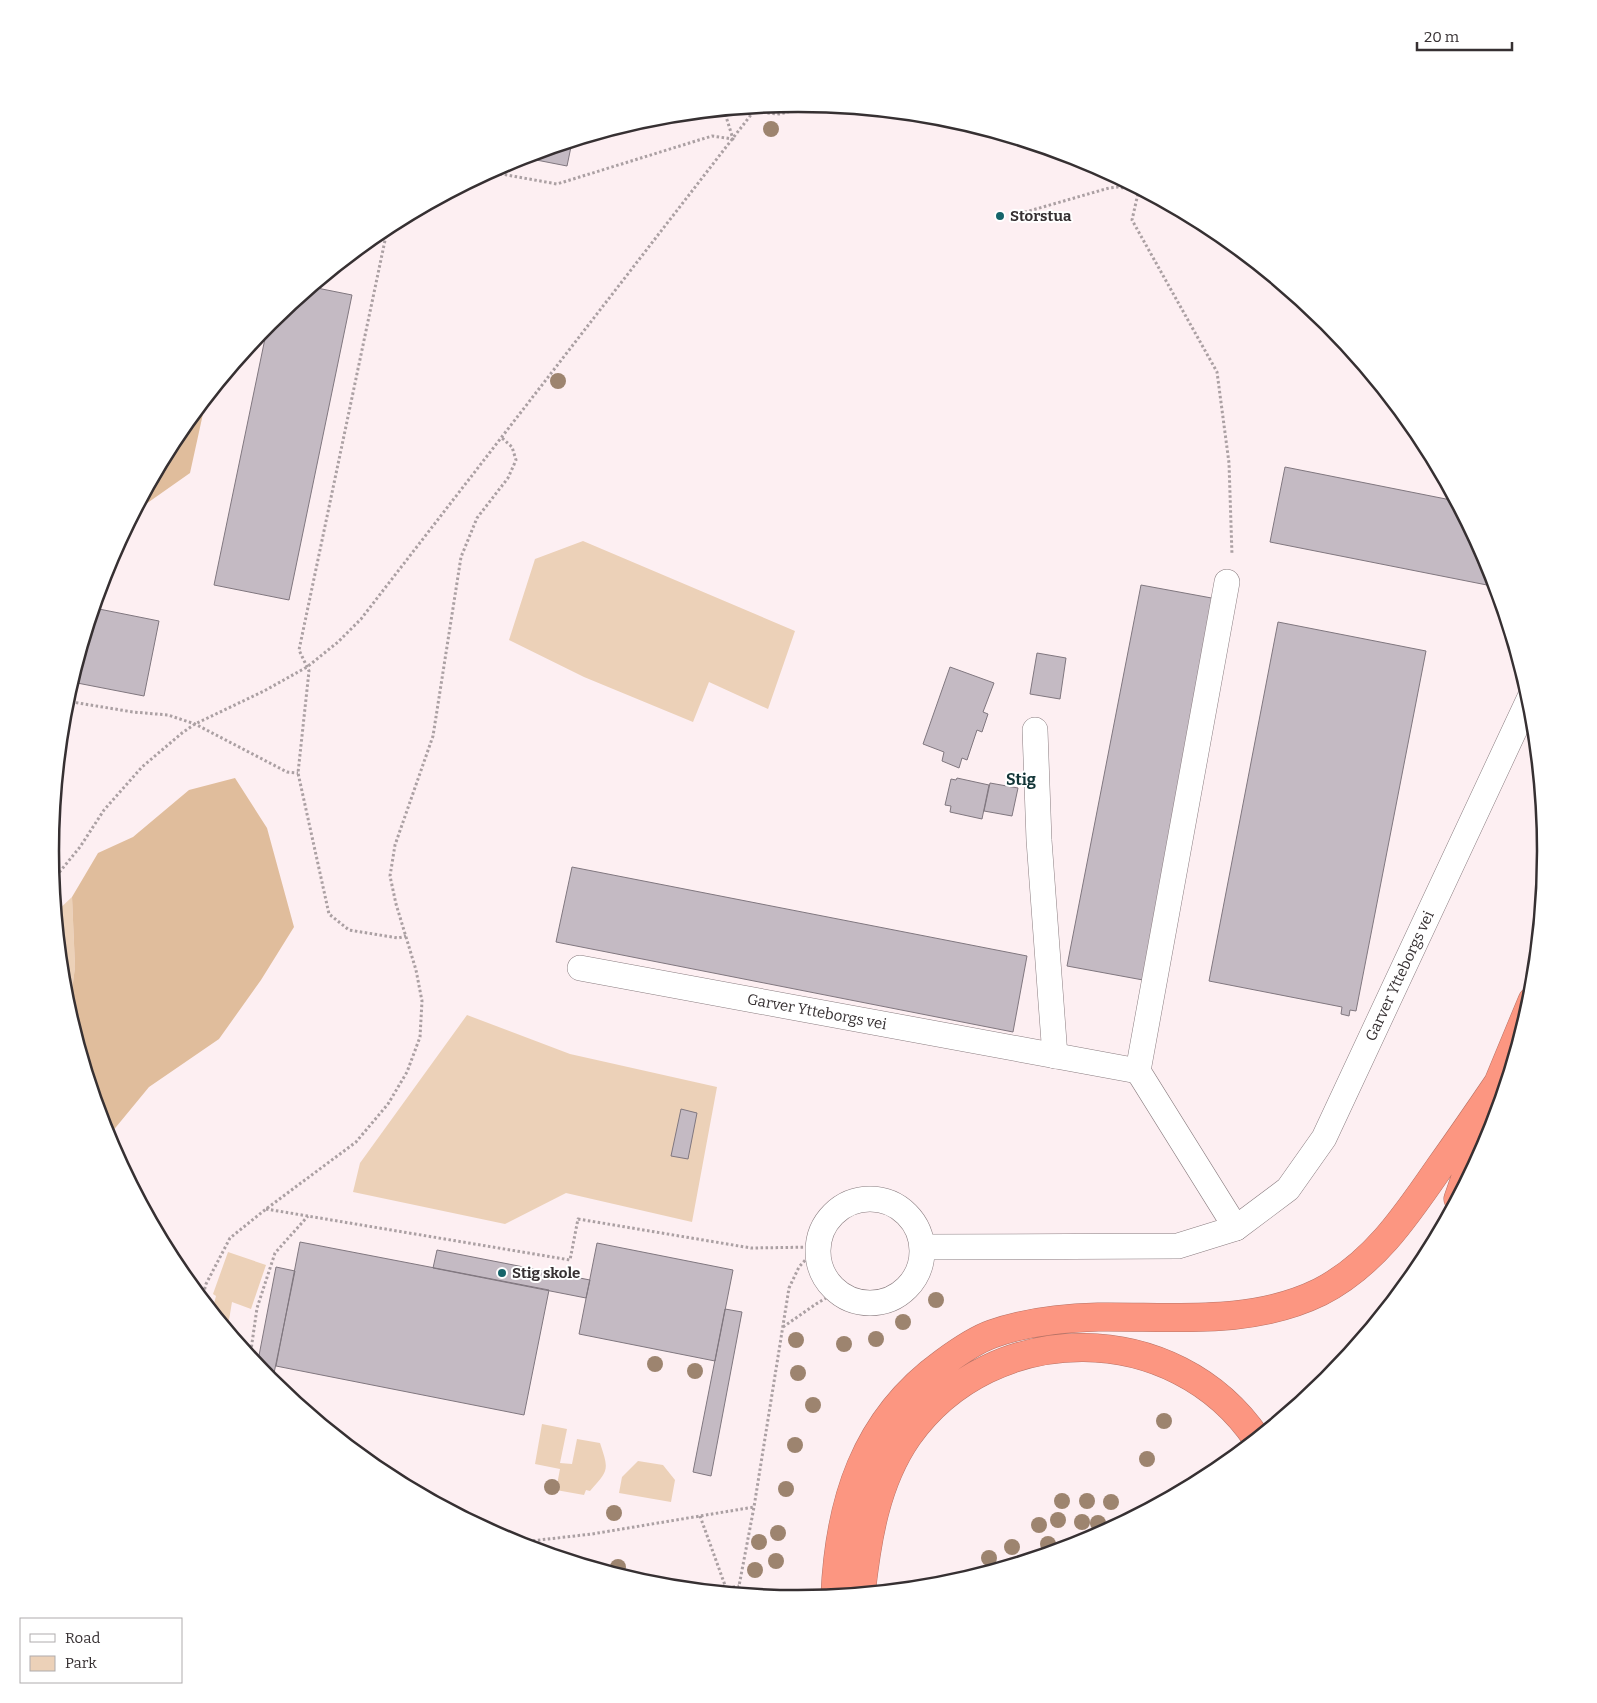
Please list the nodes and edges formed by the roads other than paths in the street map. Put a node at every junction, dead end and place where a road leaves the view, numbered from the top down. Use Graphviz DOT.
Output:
graph roads {
  1 [pos="1227,582"];
  2 [pos="1524,709"];
  3 [pos="1035,730"];
  4 [pos="580,968"];
  5 [pos="1055,1056"];
  6 [pos="1509,1057"];
  7 [pos="1138,1071"];
  8 [pos="1498,1083"];
  9 [pos="1474,1153"];
  10 [pos="1236,1228"];
  11 [pos="923,1246"];
  12 [pos="1253,1435"];
  13 [pos="862,1588"];
  14 [pos="835,1590"];
  1 -- 7 [label="street"];
  2 -- 10 [label="street, Garver Ytteborgs vei"];
  3 -- 5 [label="street"];
  4 -- 5 [label="street, Garver Ytteborgs vei"];
  5 -- 7 [label="street, Garver Ytteborgs vei"];
  6 -- 8 [label="highway"];
  7 -- 10 [label="street"];
  8 -- 9 [label="highway"];
  8 -- 14 [label="highway"];
  10 -- 11 [label="street, Garver Ytteborgs vei"];
  11 -- 11 [label="street"];
  12 -- 13 [label="highway"];
}
